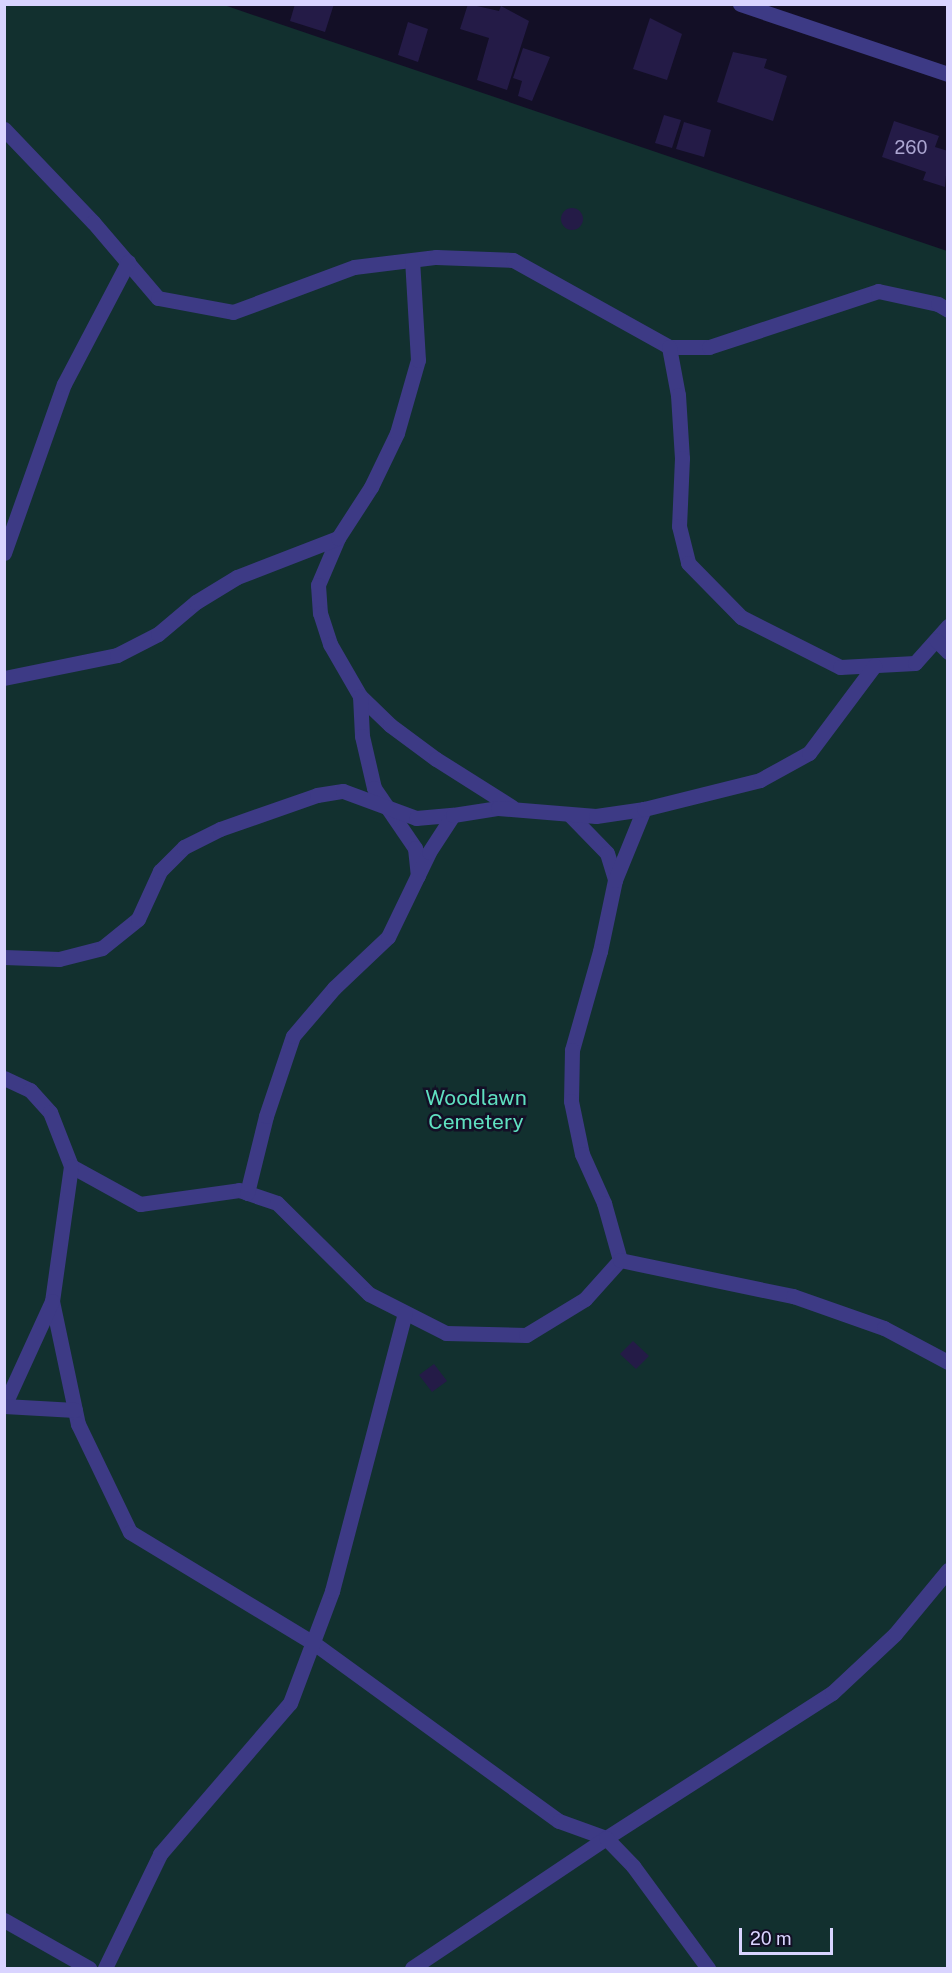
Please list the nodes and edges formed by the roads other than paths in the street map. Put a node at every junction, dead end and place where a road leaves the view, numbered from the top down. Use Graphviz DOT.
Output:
graph roads {
  1 [pos="740,4"];
  2 [pos="948,74"];
  3 [pos="4,129"];
  4 [pos="412,260"];
  5 [pos="128,262"];
  6 [pos="948,310"];
  7 [pos="669,347"];
  8 [pos="338,538"];
  9 [pos="4,553"];
  10 [pos="948,626"];
  11 [pos="936,639"];
  12 [pos="948,652"];
  13 [pos="874,666"];
  14 [pos="4,678"];
  15 [pos="360,696"];
  16 [pos="644,809"];
  17 [pos="517,810"];
  18 [pos="392,811"];
  19 [pos="569,814"];
  20 [pos="453,815"];
  21 [pos="418,878"];
  22 [pos="615,880"];
  23 [pos="4,957"];
  24 [pos="4,1078"];
  25 [pos="71,1166"];
  26 [pos="247,1193"];
  27 [pos="620,1260"];
  28 [pos="52,1301"];
  29 [pos="405,1312"];
  30 [pos="948,1362"];
  31 [pos="75,1410"];
  32 [pos="948,1570"];
  33 [pos="315,1644"];
  34 [pos="606,1838"];
  35 [pos="4,1920"];
  36 [pos="89,1968"];
  37 [pos="105,1968"];
  38 [pos="412,1968"];
  39 [pos="708,1968"];
  1 -- 2 [label="street"];
  3 -- 5 [label="street"];
  4 -- 5 [label="street"];
  4 -- 7 [label="street"];
  4 -- 8 [label="street"];
  5 -- 9 [label="street"];
  6 -- 7 [label="street"];
  7 -- 13 [label="street"];
  8 -- 14 [label="street"];
  8 -- 15 [label="street"];
  10 -- 11 [label="street"];
  11 -- 12 [label="street"];
  11 -- 13 [label="street"];
  13 -- 16 [label="street"];
  15 -- 17 [label="street"];
  15 -- 18 [label="street"];
  16 -- 19 [label="street"];
  16 -- 22 [label="street"];
  17 -- 19 [label="street"];
  17 -- 20 [label="street"];
  18 -- 20 [label="street"];
  18 -- 21 [label="street"];
  18 -- 23 [label="street"];
  19 -- 22 [label="street"];
  20 -- 21 [label="street"];
  21 -- 26 [label="street"];
  22 -- 27 [label="street"];
  24 -- 25 [label="street"];
  25 -- 26 [label="street"];
  25 -- 28 [label="street"];
  26 -- 29 [label="street"];
  27 -- 29 [label="street"];
  27 -- 30 [label="street"];
  28 -- 31 [label="street"];
  28 -- 31 [label="street"];
  29 -- 33 [label="street"];
  31 -- 33 [label="street"];
  32 -- 34 [label="street"];
  33 -- 34 [label="street"];
  33 -- 37 [label="street"];
  34 -- 38 [label="street"];
  34 -- 39 [label="street"];
  35 -- 36 [label="street"];
}
